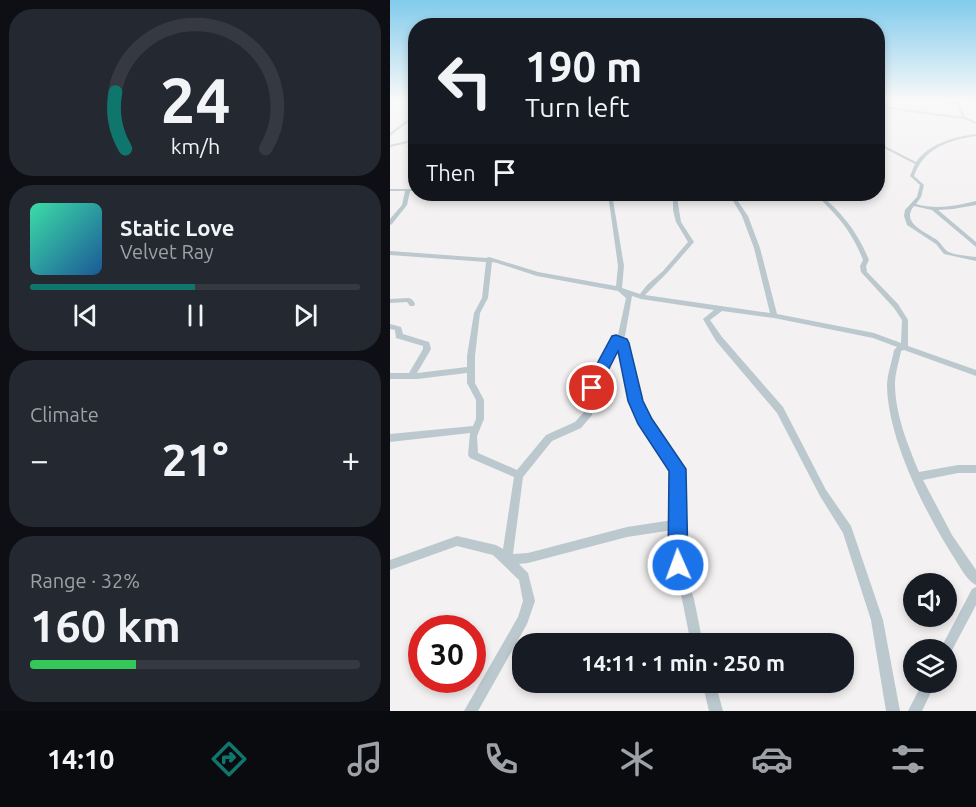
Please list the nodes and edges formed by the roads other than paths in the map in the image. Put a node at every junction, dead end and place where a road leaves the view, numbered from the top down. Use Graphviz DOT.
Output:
graph roads {
  1 [pos="976,135"];
  2 [pos="408,142"];
  3 [pos="390,146"];
  4 [pos="885,148"];
  5 [pos="915,163"];
  6 [pos="390,190"];
  7 [pos="408,190"];
  8 [pos="611,201"];
  9 [pos="675,201"];
  10 [pos="735,201"];
  11 [pos="828,201"];
  12 [pos="976,204"];
  13 [pos="915,205"];
  14 [pos="932,208"];
  15 [pos="390,223"];
  16 [pos="976,245"];
  17 [pos="390,253"];
  18 [pos="489,259"];
  19 [pos="976,259"];
  20 [pos="619,289"];
  21 [pos="641,297"];
  22 [pos="390,302"];
  23 [pos="412,304"];
  24 [pos="720,309"];
  25 [pos="774,316"];
  26 [pos="390,326"];
  27 [pos="616,340"];
  28 [pos="905,345"];
  29 [pos="471,370"];
  30 [pos="976,373"];
  31 [pos="412,375"];
  32 [pos="390,376"];
  33 [pos="476,429"];
  34 [pos="390,438"];
  35 [pos="976,469"];
  36 [pos="519,475"];
  37 [pos="917,477"];
  38 [pos="677,524"];
  39 [pos="507,560"];
  40 [pos="390,565"];
  41 [pos="976,579"];
  42 [pos="976,593"];
  43 [pos="695,633"];
  44 [pos="952,639"];
  45 [pos="711,693"];
  46 [pos="924,693"];
  47 [pos="471,711"];
  48 [pos="716,711"];
  49 [pos="893,711"];
  50 [pos="915,711"];
  1 -- 5 [label="street"];
  2 -- 3 [label="street"];
  4 -- 5 [label="street"];
  5 -- 13 [label="street"];
  6 -- 7 [label="street"];
  7 -- 15 [label="street"];
  8 -- 20 [label="street"];
  9 -- 21 [label="street"];
  10 -- 25 [label="street"];
  11 -- 28 [label="street"];
  12 -- 14 [label="street"];
  13 -- 14 [label="street"];
  13 -- 19 [label="street"];
  14 -- 16 [label="street"];
  17 -- 18 [label="street"];
  18 -- 20 [label="street"];
  18 -- 29 [label="street"];
  20 -- 21 [label="street"];
  20 -- 27 [label="street"];
  21 -- 24 [label="street"];
  22 -- 23 [label="street"];
  24 -- 25 [label="street"];
  24 -- 49 [label="street"];
  25 -- 28 [label="street"];
  26 -- 31 [label="street"];
  27 -- 36 [label="street"];
  27 -- 38 [label="street"];
  28 -- 30 [label="street"];
  28 -- 37 [label="street"];
  29 -- 31 [label="street"];
  29 -- 33 [label="street"];
  31 -- 32 [label="street"];
  33 -- 34 [label="street"];
  33 -- 36 [label="street"];
  35 -- 37 [label="street"];
  36 -- 39 [label="street"];
  37 -- 41 [label="street"];
  38 -- 39 [label="street"];
  38 -- 43 [label="street"];
  39 -- 40 [label="street"];
  39 -- 47 [label="street"];
  42 -- 44 [label="street"];
  45 -- 48 [label="street"];
  46 -- 50 [label="street"];
}
